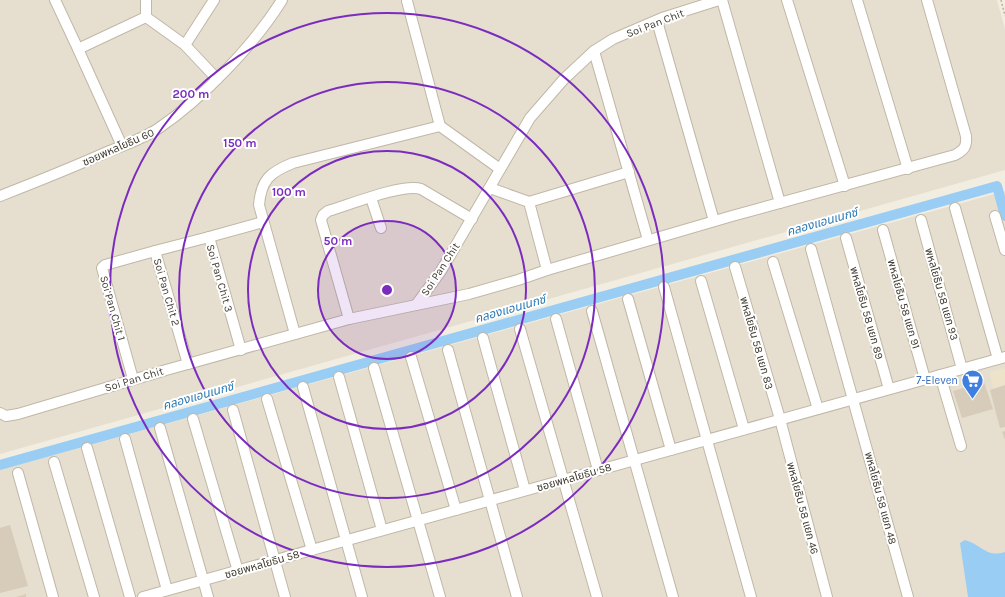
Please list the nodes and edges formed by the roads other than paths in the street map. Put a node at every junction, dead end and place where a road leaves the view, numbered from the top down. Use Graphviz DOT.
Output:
graph roads {
  1 [pos="55,0"];
  2 [pos="146,0"];
  3 [pos="214,0"];
  4 [pos="282,0"];
  5 [pos="407,0"];
  6 [pos="719,0"];
  7 [pos="722,0"];
  8 [pos="787,0"];
  9 [pos="857,0"];
  10 [pos="927,0"];
  11 [pos="146,17"];
  12 [pos="657,21"];
  13 [pos="185,45"];
  14 [pos="78,49"];
  15 [pos="594,51"];
  16 [pos="217,79"];
  17 [pos="440,126"];
  18 [pos="122,146"];
  19 [pos="500,169"];
  20 [pos="908,169"];
  21 [pos="629,172"];
  22 [pos="845,186"];
  23 [pos="490,188"];
  24 [pos="0,196"];
  25 [pos="371,198"];
  26 [pos="529,202"];
  27 [pos="780,203"];
  28 [pos="956,208"];
  29 [pos="995,216"];
  30 [pos="472,219"];
  31 [pos="921,220"];
  32 [pos="714,221"];
  33 [pos="264,222"];
  34 [pos="381,228"];
  35 [pos="883,230"];
  36 [pos="209,237"];
  37 [pos="846,238"];
  38 [pos="648,240"];
  39 [pos="811,249"];
  40 [pos="1005,250"];
  41 [pos="155,251"];
  42 [pos="773,262"];
  43 [pos="735,267"];
  44 [pos="547,270"];
  45 [pos="701,281"];
  46 [pos="664,286"];
  47 [pos="628,299"];
  48 [pos="416,305"];
  49 [pos="592,311"];
  50 [pos="349,319"];
  51 [pos="556,319"];
  52 [pos="520,329"];
  53 [pos="295,334"];
  54 [pos="483,338"];
  55 [pos="240,350"];
  56 [pos="448,350"];
  57 [pos="411,357"];
  58 [pos="1001,358"];
  59 [pos="188,364"];
  60 [pos="374,368"];
  61 [pos="962,369"];
  62 [pos="940,375"];
  63 [pos="339,377"];
  64 [pos="134,379"];
  65 [pos="925,379"];
  66 [pos="304,388"];
  67 [pos="889,389"];
  68 [pos="267,399"];
  69 [pos="854,399"];
  70 [pos="818,409"];
  71 [pos="233,410"];
  72 [pos="0,413"];
  73 [pos="193,419"];
  74 [pos="780,420"];
  75 [pos="160,428"];
  76 [pos="744,429"];
  77 [pos="124,439"];
  78 [pos="707,440"];
  79 [pos="961,446"];
  80 [pos="87,448"];
  81 [pos="671,450"];
  82 [pos="633,460"];
  83 [pos="54,462"];
  84 [pos="598,470"];
  85 [pos="18,473"];
  86 [pos="563,480"];
  87 [pos="525,490"];
  88 [pos="489,500"];
  89 [pos="456,510"];
  90 [pos="418,520"];
  91 [pos="382,530"];
  92 [pos="346,540"];
  93 [pos="312,550"];
  94 [pos="275,560"];
  95 [pos="238,570"];
  96 [pos="204,580"];
  97 [pos="167,590"];
  98 [pos="53,597"];
  99 [pos="94,597"];
  100 [pos="130,597"];
  101 [pos="143,597"];
  102 [pos="208,597"];
  103 [pos="285,597"];
  104 [pos="362,597"];
  105 [pos="440,597"];
  106 [pos="516,597"];
  107 [pos="596,597"];
  108 [pos="673,597"];
  109 [pos="751,597"];
  110 [pos="827,597"];
  111 [pos="908,597"];
  1 -- 14 [label="street"];
  2 -- 11 [label="street"];
  3 -- 13 [label="street"];
  4 -- 16 [label="street, ซอยพหลโยธิน 60"];
  5 -- 17 [label="street"];
  6 -- 12 [label="street, Soi Pan Chit"];
  7 -- 27 [label="street"];
  8 -- 22 [label="street"];
  9 -- 20 [label="street"];
  10 -- 20 [label="street"];
  11 -- 13 [label="street"];
  11 -- 14 [label="street"];
  12 -- 15 [label="street, Soi Pan Chit"];
  12 -- 32 [label="street"];
  13 -- 16 [label="street"];
  14 -- 18 [label="street"];
  15 -- 19 [label="street, Soi Pan Chit"];
  15 -- 21 [label="street"];
  16 -- 18 [label="street, ซอยพหลโยธิน 60"];
  17 -- 19 [label="street"];
  17 -- 33 [label="street"];
  18 -- 24 [label="street, ซอยพหลโยธิน 60"];
  19 -- 23 [label="street, Soi Pan Chit"];
  20 -- 22 [label="street"];
  21 -- 26 [label="street"];
  21 -- 38 [label="street"];
  22 -- 27 [label="street"];
  23 -- 26 [label="street"];
  23 -- 30 [label="street, Soi Pan Chit"];
  25 -- 30 [label="street"];
  25 -- 34 [label="street"];
  25 -- 50 [label="street"];
  26 -- 44 [label="street"];
  27 -- 32 [label="street"];
  28 -- 58 [label="street"];
  29 -- 40 [label="street"];
  30 -- 48 [label="street, Soi Pan Chit"];
  31 -- 61 [label="street, พหลโยธิน 58 แยก 93"];
  32 -- 38 [label="street"];
  33 -- 36 [label="street, Soi Pan Chit 3"];
  33 -- 53 [label="street"];
  35 -- 65 [label="street, พหลโยธิน 58 แยก 91"];
  36 -- 41 [label="street, Soi Pan Chit 2"];
  36 -- 55 [label="street, Soi Pan Chit 3"];
  37 -- 67 [label="street, พหลโยธิน 58 แยก 89"];
  38 -- 44 [label="street"];
  39 -- 69 [label="street, พหลโยธิน 58 แยก 48"];
  41 -- 59 [label="street, Soi Pan Chit 2"];
  41 -- 64 [label="street, Soi Pan Chit 1"];
  42 -- 70 [label="street"];
  43 -- 74 [label="street, พหลโยธิน 58 แยก 83"];
  44 -- 48 [label="street"];
  45 -- 76 [label="street"];
  46 -- 78 [label="street"];
  47 -- 81 [label="street"];
  48 -- 50 [label="street, Soi Pan Chit"];
  49 -- 82 [label="street"];
  50 -- 53 [label="street, Soi Pan Chit"];
  51 -- 84 [label="street"];
  52 -- 86 [label="street"];
  53 -- 55 [label="street, Soi Pan Chit"];
  54 -- 87 [label="street"];
  55 -- 59 [label="street, Soi Pan Chit"];
  56 -- 88 [label="street"];
  57 -- 89 [label="street"];
  58 -- 61 [label="street, ซอยพหลโยธิน 58"];
  59 -- 64 [label="street, Soi Pan Chit"];
  60 -- 90 [label="street"];
  61 -- 62 [label="street, ซอยพหลโยธิน 58"];
  62 -- 65 [label="street, ซอยพหลโยธิน 58"];
  62 -- 79 [label="street"];
  63 -- 91 [label="street"];
  64 -- 72 [label="street, Soi Pan Chit"];
  65 -- 67 [label="street, ซอยพหลโยธิน 58"];
  66 -- 92 [label="street"];
  67 -- 69 [label="street, ซอยพหลโยธิน 58"];
  68 -- 93 [label="street"];
  69 -- 70 [label="street, ซอยพหลโยธิน 58"];
  69 -- 111 [label="street, พหลโยธิน 58 แยก 48"];
  70 -- 74 [label="street, ซอยพหลโยธิน 58"];
  71 -- 94 [label="street"];
  73 -- 95 [label="street"];
  74 -- 76 [label="street, ซอยพหลโยธิน 58"];
  74 -- 110 [label="street, พหลโยธิน 58 แยก 46"];
  75 -- 96 [label="street"];
  76 -- 78 [label="street, ซอยพหลโยธิน 58"];
  77 -- 97 [label="street"];
  78 -- 81 [label="street, ซอยพหลโยธิน 58"];
  78 -- 109 [label="street"];
  80 -- 100 [label="street"];
  81 -- 82 [label="street, ซอยพหลโยธิน 58"];
  82 -- 84 [label="street, ซอยพหลโยธิน 58"];
  82 -- 108 [label="street"];
  83 -- 99 [label="street"];
  84 -- 86 [label="street, ซอยพหลโยธิน 58"];
  85 -- 98 [label="street"];
  86 -- 87 [label="street, ซอยพหลโยธิน 58"];
  86 -- 107 [label="street"];
  87 -- 88 [label="street, ซอยพหลโยธิน 58"];
  88 -- 89 [label="street, ซอยพหลโยธิน 58"];
  88 -- 106 [label="street"];
  89 -- 90 [label="street, ซอยพหลโยธิน 58"];
  90 -- 91 [label="street, ซอยพหลโยธิน 58"];
  90 -- 105 [label="street"];
  91 -- 92 [label="street, ซอยพหลโยธิน 58"];
  92 -- 93 [label="street, ซอยพหลโยธิน 58"];
  92 -- 104 [label="street"];
  93 -- 94 [label="street, ซอยพหลโยธิน 58"];
  94 -- 95 [label="street, ซอยพหลโยธิน 58"];
  94 -- 103 [label="street"];
  95 -- 96 [label="street, ซอยพหลโยธิน 58"];
  96 -- 97 [label="street, ซอยพหลโยธิน 58"];
  96 -- 102 [label="street"];
  97 -- 101 [label="street, ซอยพหลโยธิน 58"];
}
